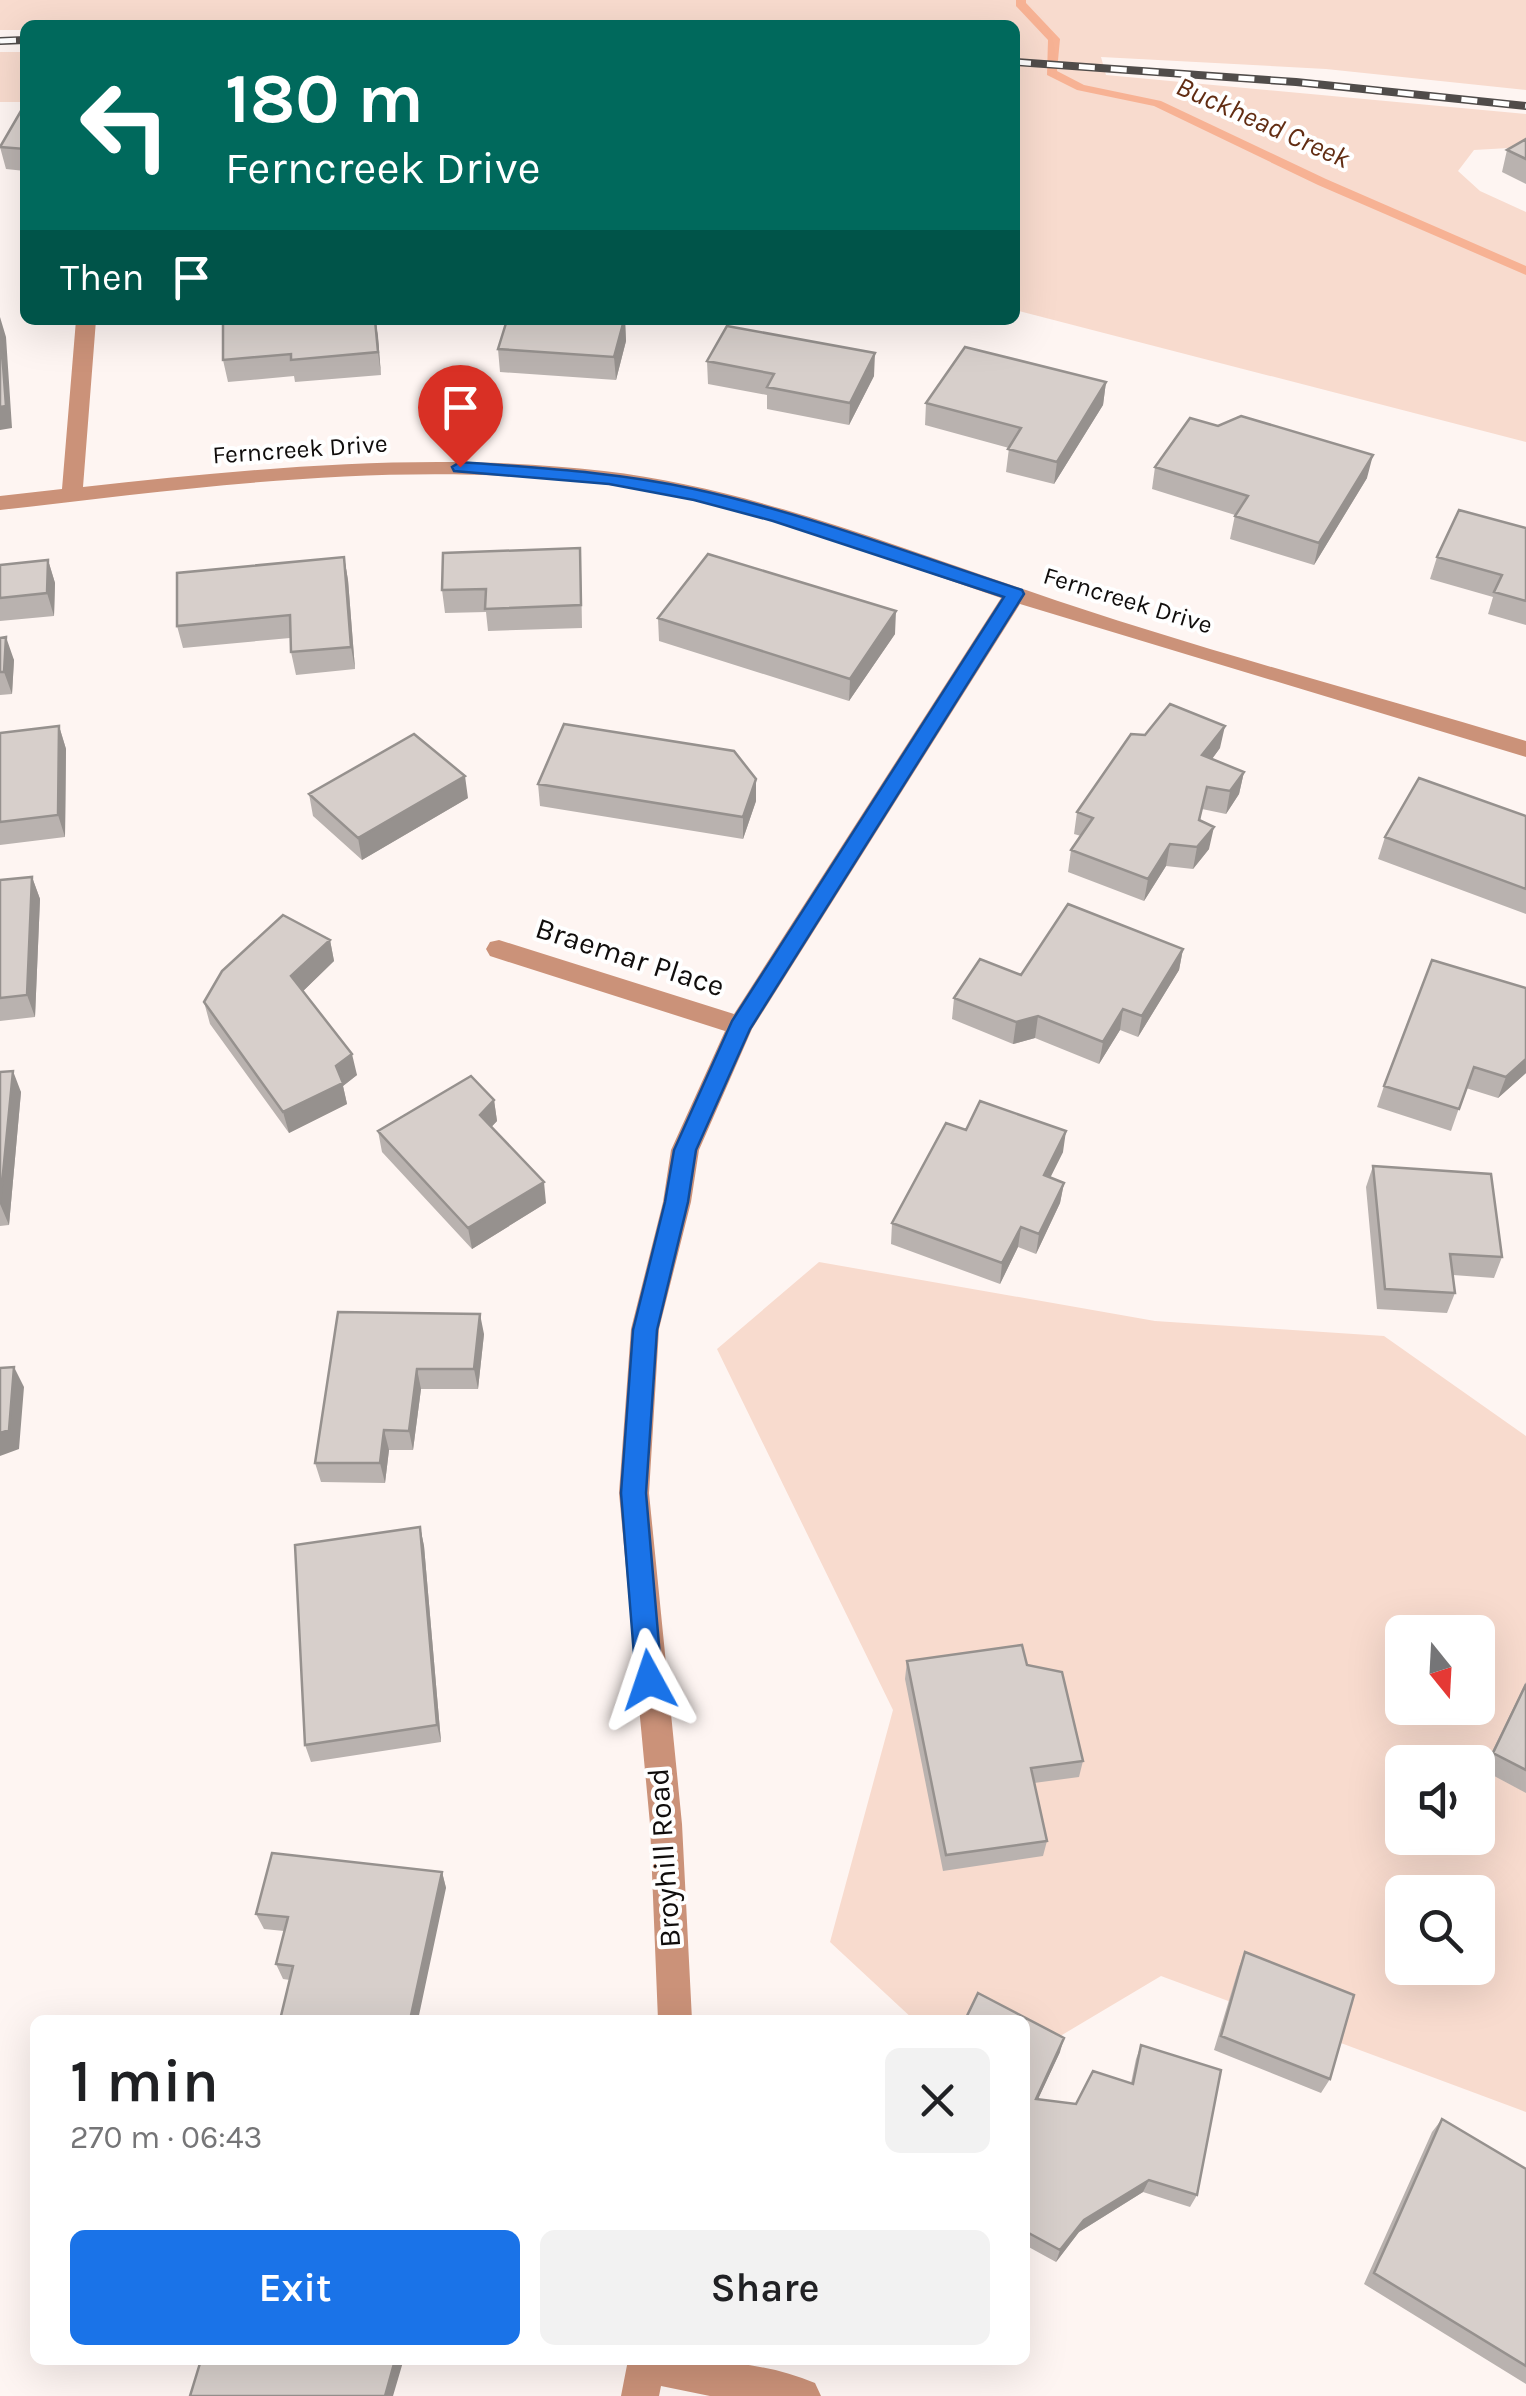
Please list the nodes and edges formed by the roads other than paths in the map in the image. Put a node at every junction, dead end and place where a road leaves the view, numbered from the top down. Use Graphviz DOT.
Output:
graph roads {
  1 [pos="86,325"];
  2 [pos="72,495"];
  3 [pos="0,503"];
  4 [pos="1015,594"];
  5 [pos="1526,749"];
  6 [pos="499,949"];
  7 [pos="740,1026"];
  8 [pos="674,2015"];
  9 [pos="644,2373"];
  10 [pos="802,2396"];
  1 -- 2 [label="street"];
  2 -- 3 [label="street, Ferncreek Drive"];
  2 -- 4 [label="street, Ferncreek Drive"];
  4 -- 5 [label="street, Ferncreek Drive"];
  4 -- 7 [label="street, Broyhill Road"];
  6 -- 7 [label="street, Braemar Place"];
  7 -- 8 [label="street, Broyhill Road"];
  9 -- 10 [label="street"];
}
